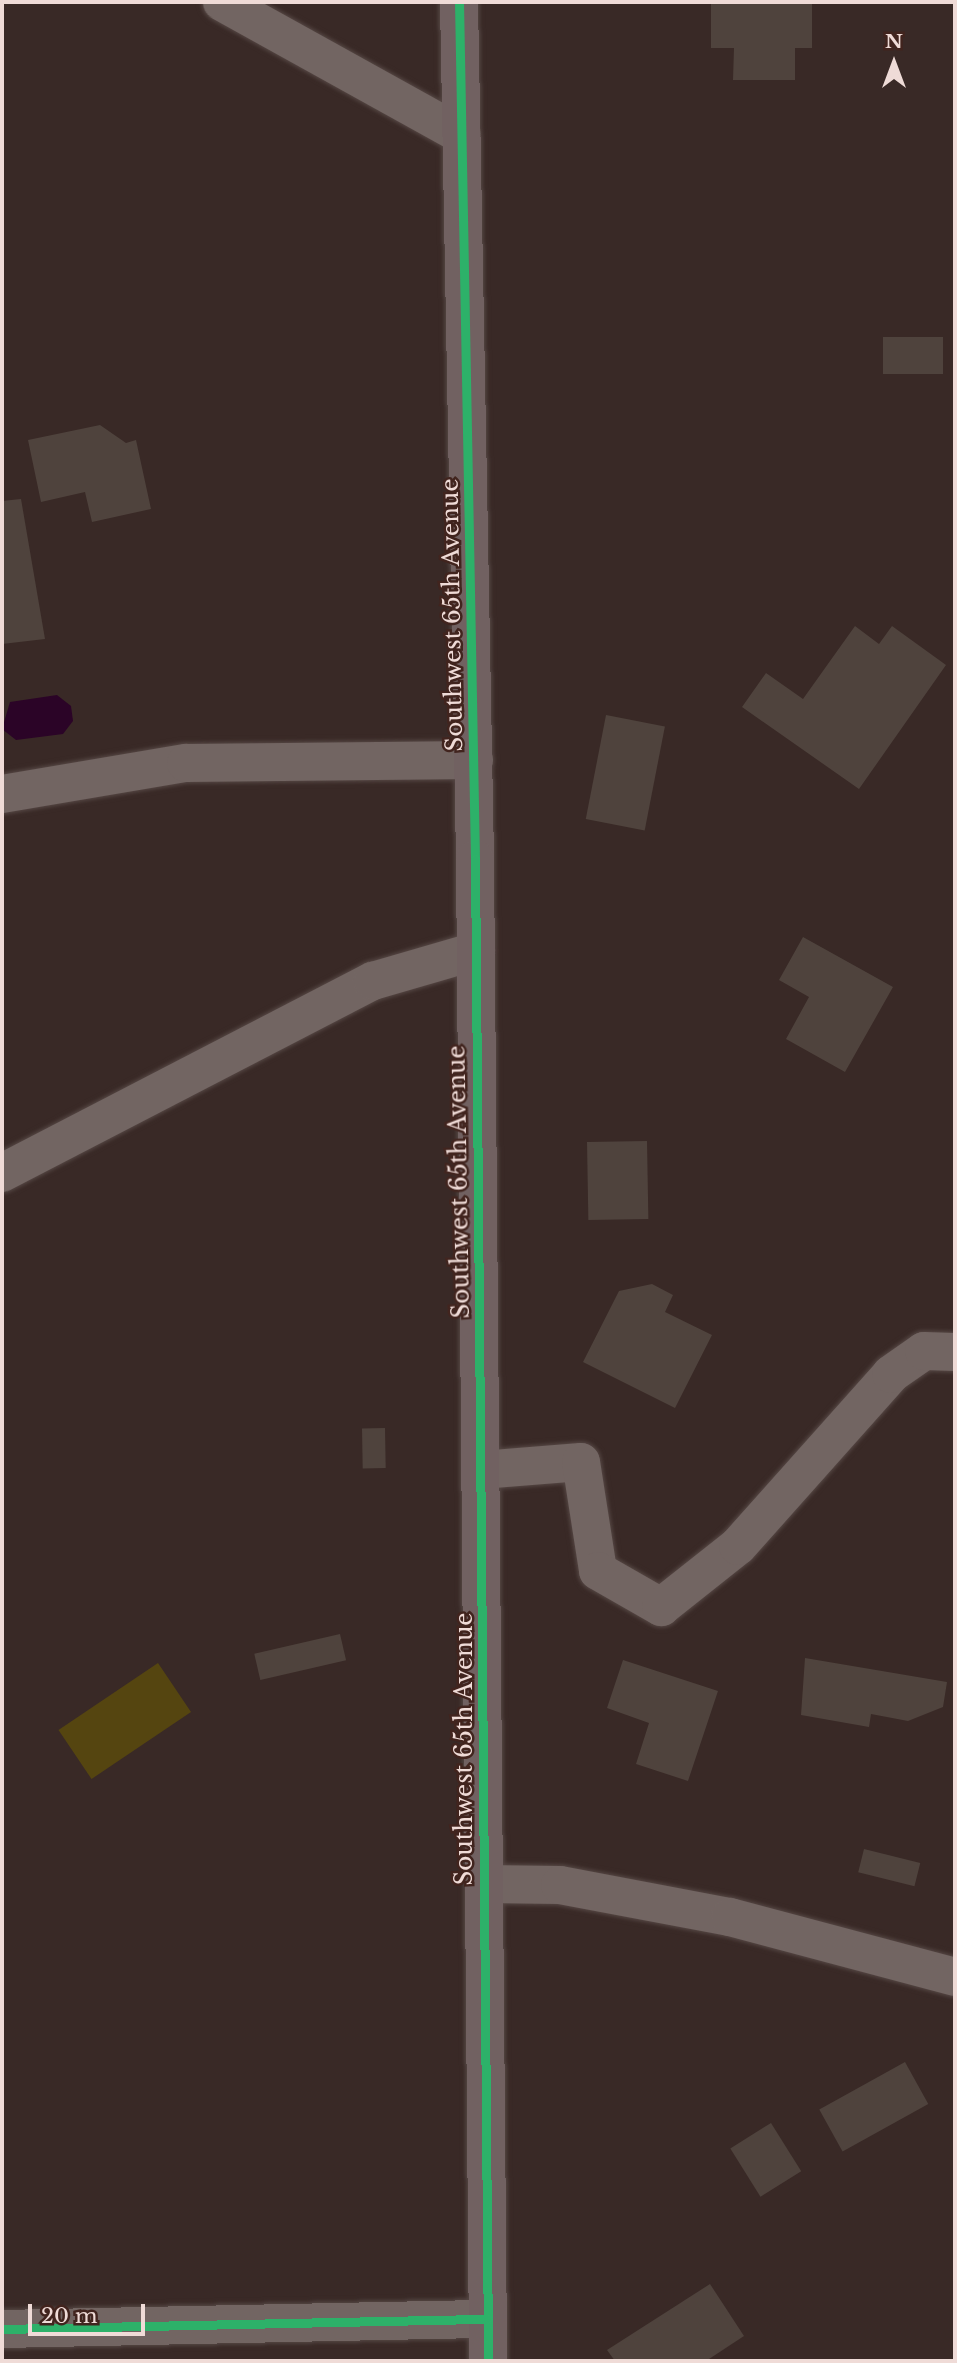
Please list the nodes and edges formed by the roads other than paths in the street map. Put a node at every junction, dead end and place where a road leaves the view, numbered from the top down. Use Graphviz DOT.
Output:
graph roads {
  1 [pos="222,2"];
  2 [pos="459,2"];
  3 [pos="462,135"];
  4 [pos="474,760"];
  5 [pos="2,794"];
  6 [pos="476,951"];
  7 [pos="2,1173"];
  8 [pos="955,1352"];
  9 [pos="481,1470"];
  10 [pos="484,1884"];
  11 [pos="955,1978"];
  12 [pos="488,2319"];
  13 [pos="2,2329"];
  14 [pos="488,2361"];
  1 -- 3 [label="street"];
  2 -- 3 [label="main road, Southwest 65th Avenue"];
  3 -- 4 [label="main road, Southwest 65th Avenue"];
  4 -- 5 [label="street"];
  4 -- 6 [label="main road, Southwest 65th Avenue"];
  6 -- 7 [label="street"];
  6 -- 9 [label="main road, Southwest 65th Avenue"];
  8 -- 9 [label="street"];
  9 -- 10 [label="main road, Southwest 65th Avenue"];
  10 -- 11 [label="street"];
  10 -- 12 [label="main road, Southwest 65th Avenue"];
  12 -- 13 [label="street"];
  12 -- 14 [label="main road, Southwest 65th Avenue"];
}
